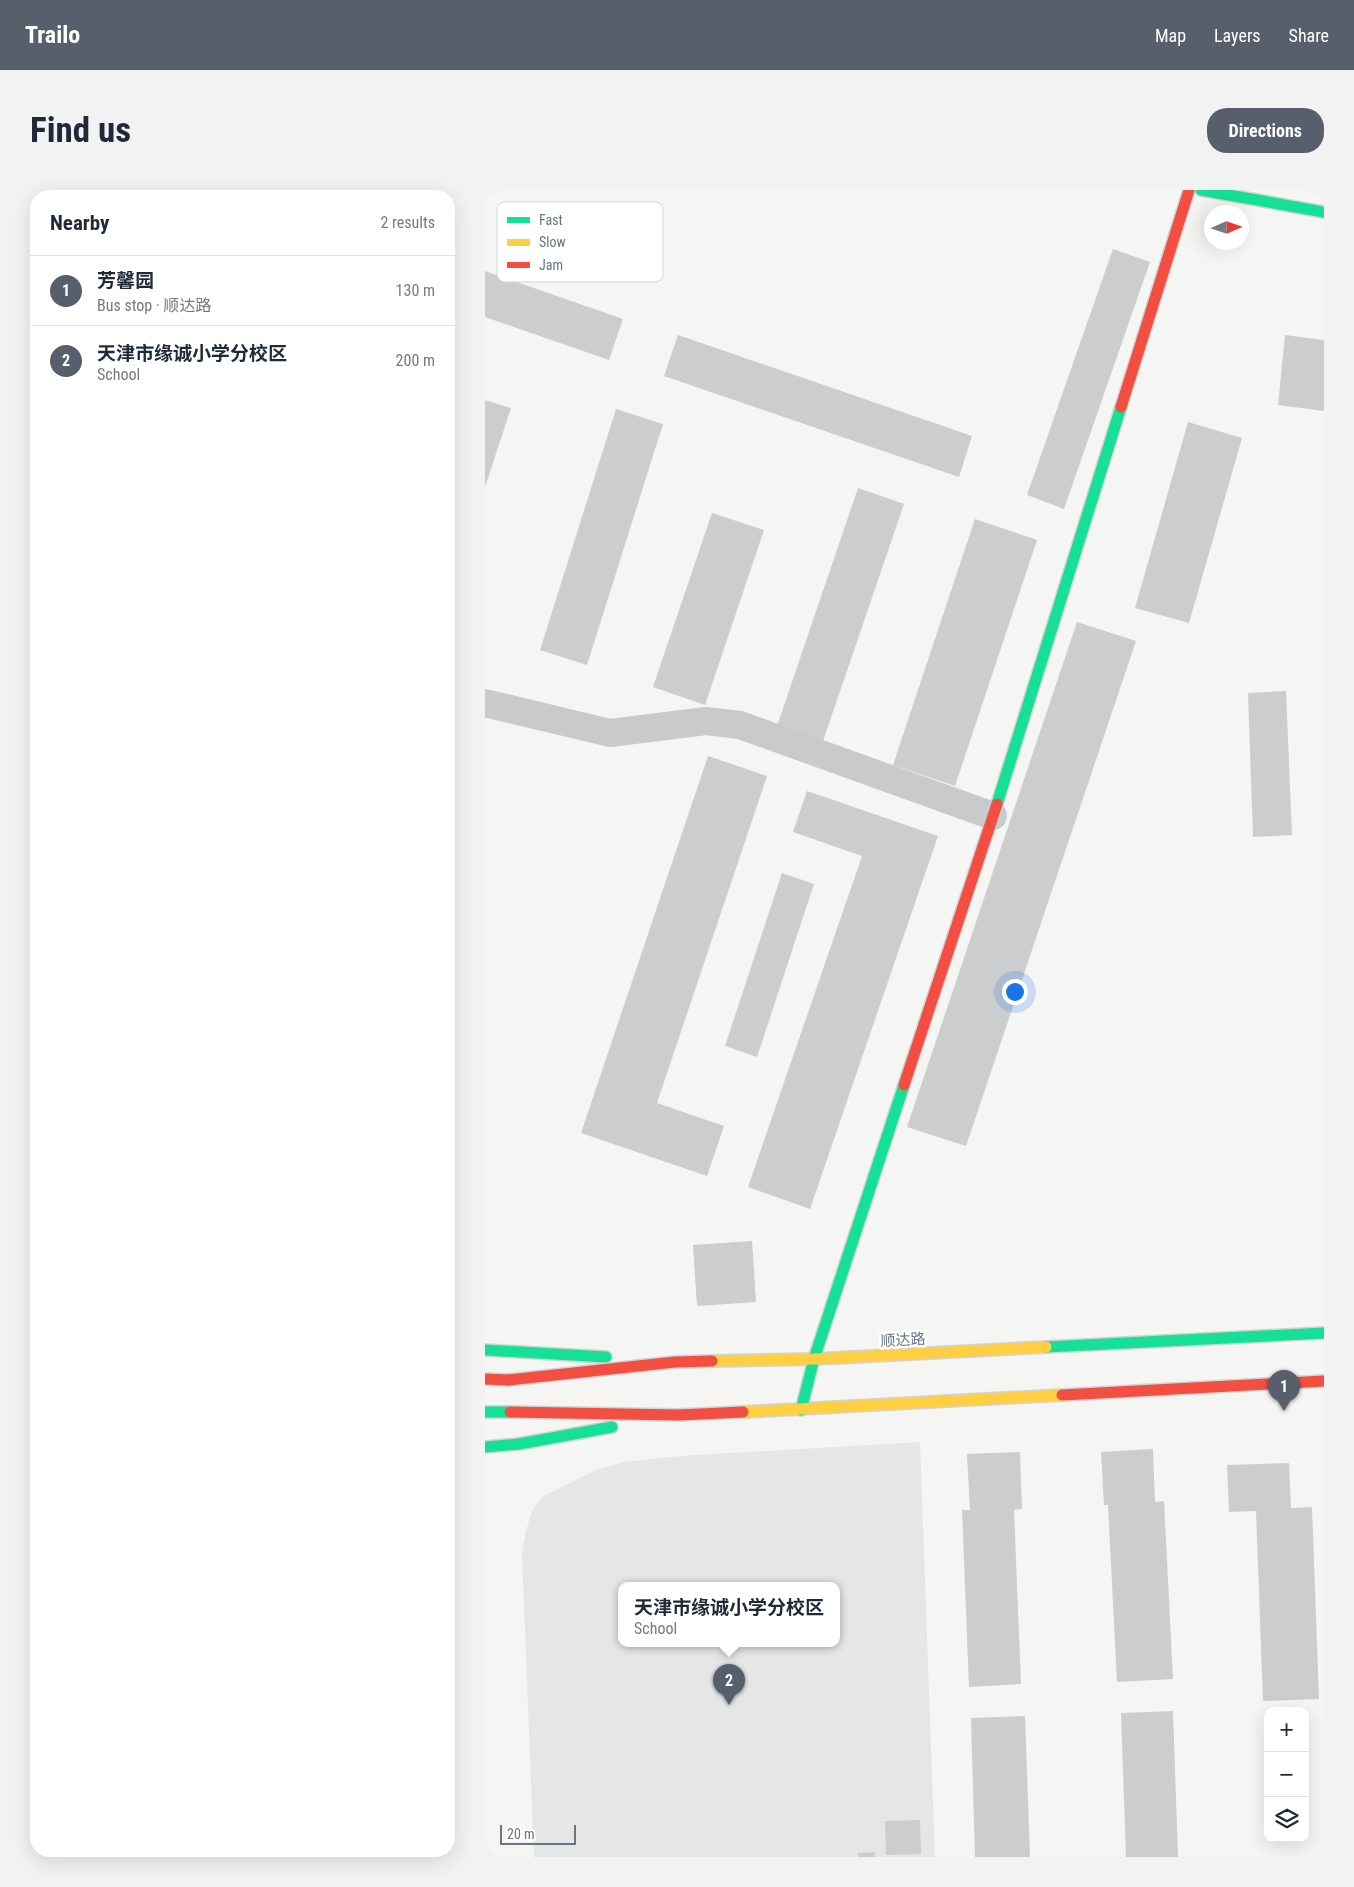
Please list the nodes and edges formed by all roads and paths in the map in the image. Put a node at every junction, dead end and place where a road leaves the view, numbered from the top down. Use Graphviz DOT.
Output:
graph roads {
  1 [pos="1189,190"];
  2 [pos="1201,190"];
  3 [pos="1324,212"];
  4 [pos="485,703"];
  5 [pos="993,816"];
  6 [pos="1324,1333"];
  7 [pos="485,1350"];
  8 [pos="814,1359"];
  9 [pos="675,1362"];
  10 [pos="485,1379"];
  11 [pos="1324,1381"];
  12 [pos="801,1410"];
  13 [pos="485,1412"];
  14 [pos="678,1415"];
  15 [pos="485,1448"];
  1 -- 5 [label="main road"];
  2 -- 3 [label="main road"];
  4 -- 5 [label="street"];
  5 -- 8 [label="main road"];
  6 -- 8 [label="main road, 顺达路"];
  7 -- 9 [label="main road"];
  8 -- 9 [label="main road, 顺达路"];
  8 -- 12 [label="main road"];
  9 -- 10 [label="main road, 顺达路"];
  11 -- 12 [label="main road"];
  12 -- 14 [label="main road"];
  13 -- 14 [label="main road"];
  14 -- 15 [label="main road"];
}
